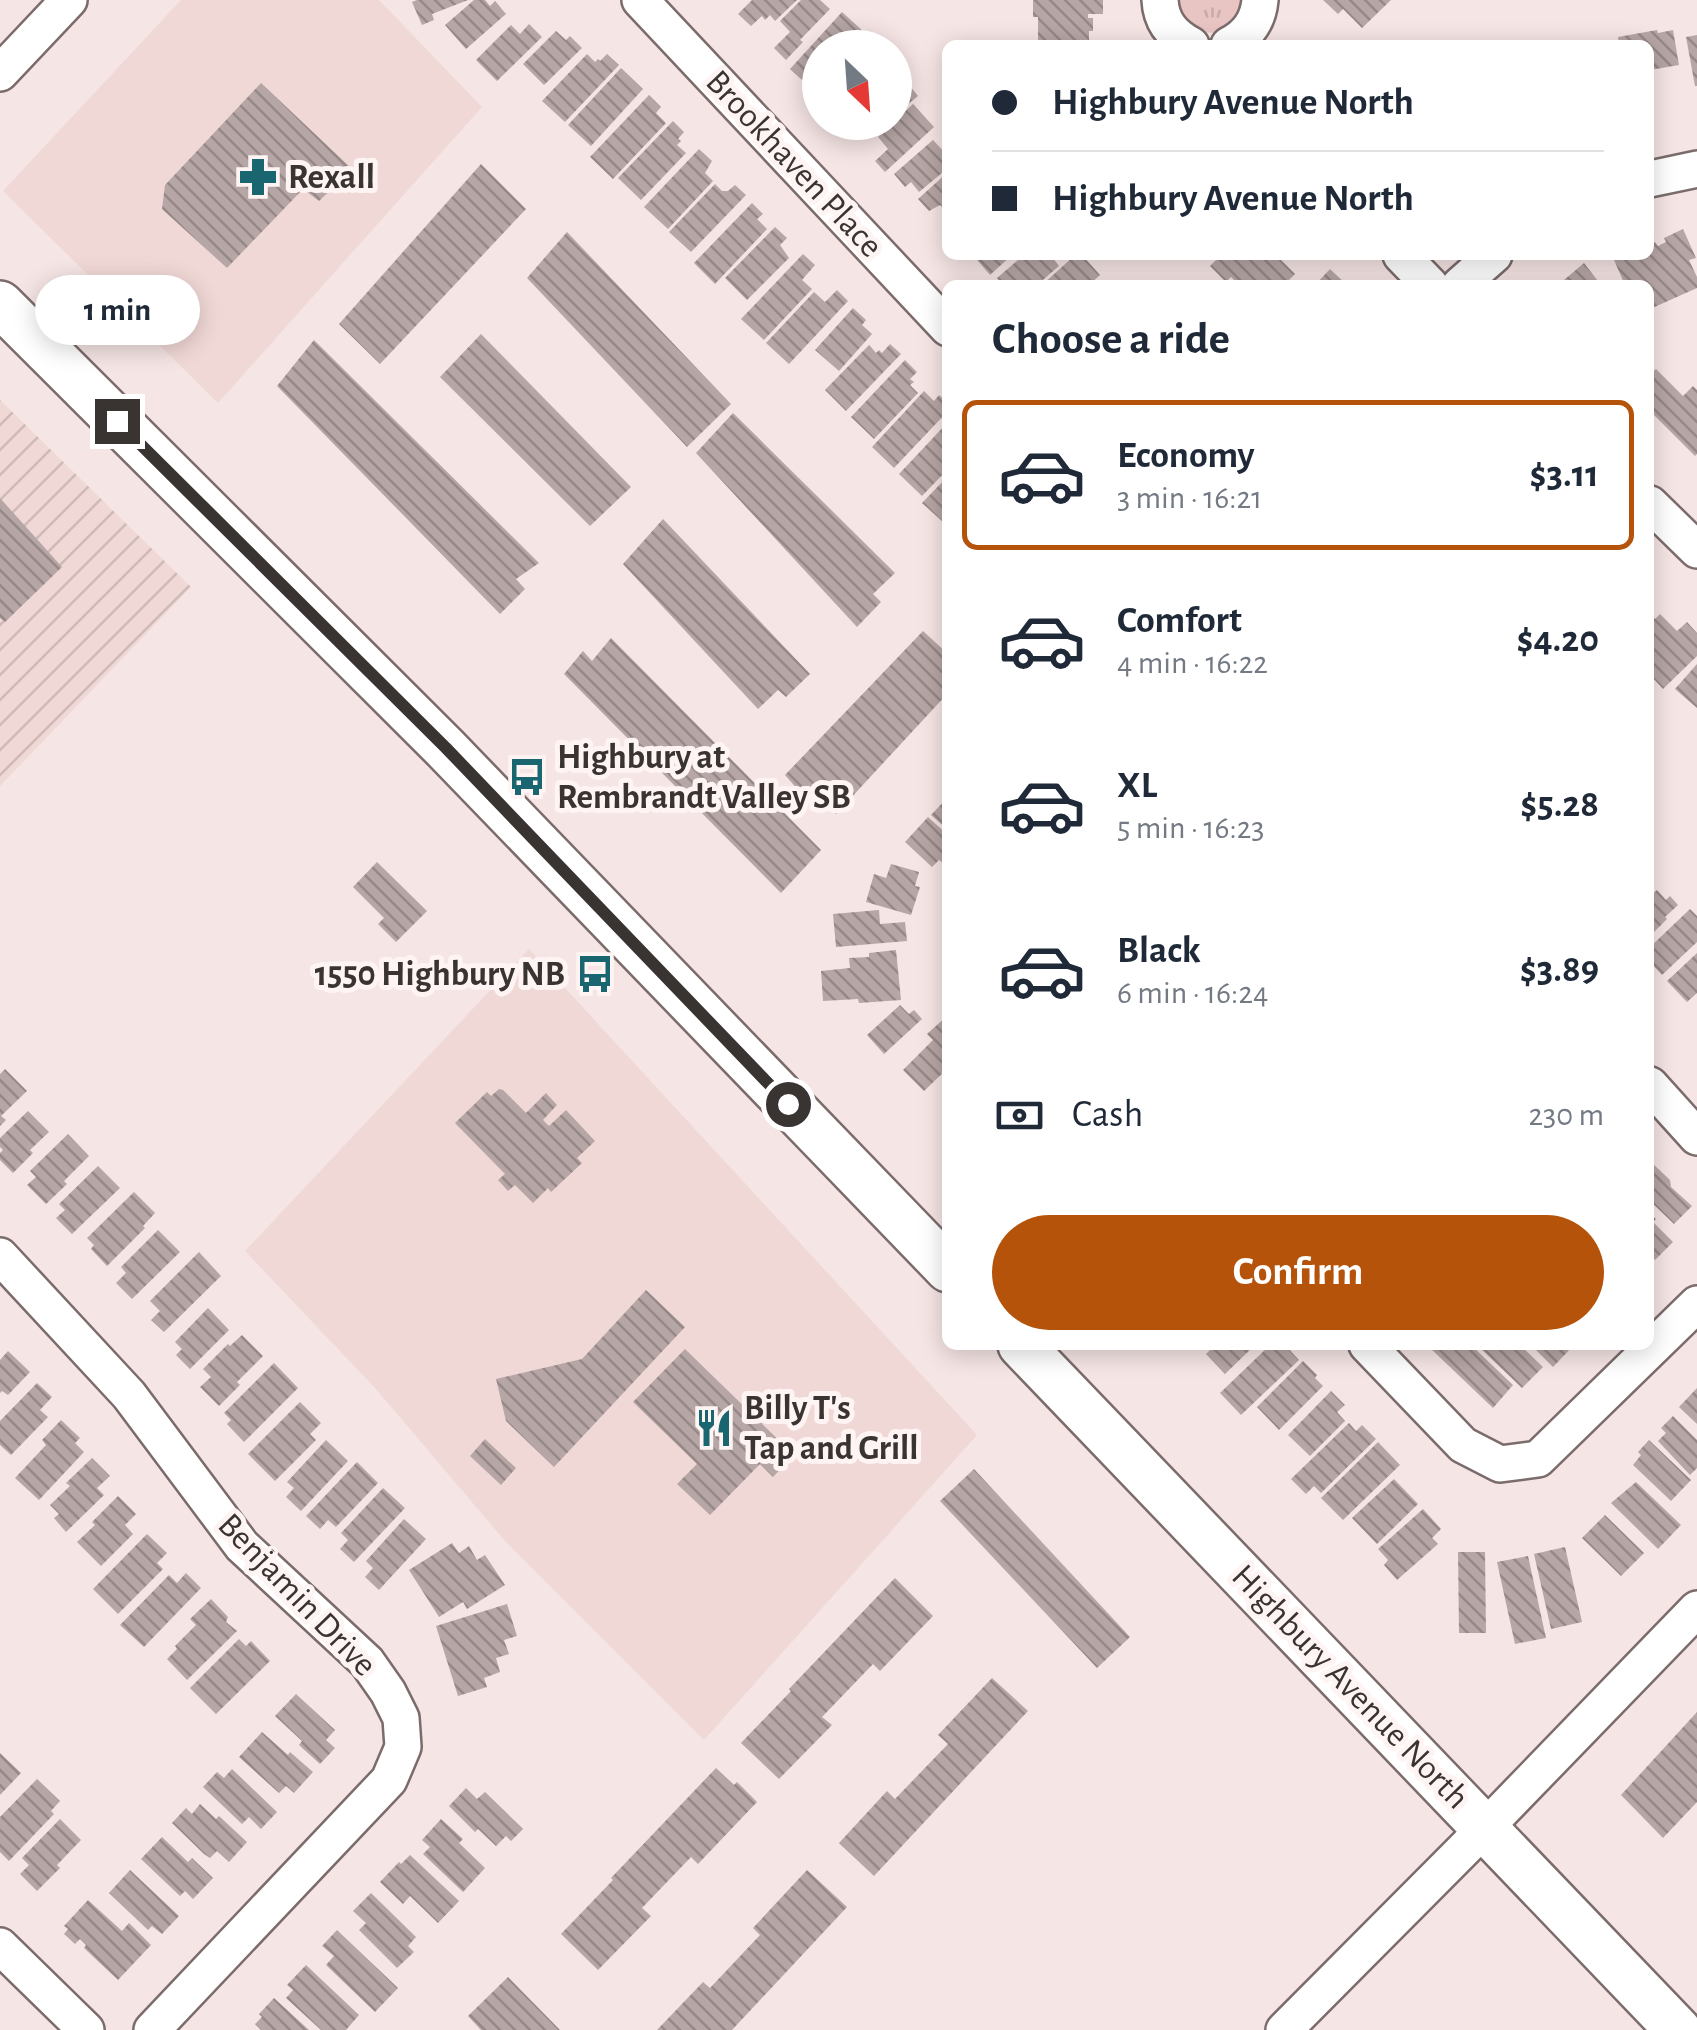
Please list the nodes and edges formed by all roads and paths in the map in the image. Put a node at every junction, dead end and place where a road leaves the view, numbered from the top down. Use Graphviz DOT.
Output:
graph roads {
  1 [pos="69,0"];
  2 [pos="640,0"];
  3 [pos="1160,0"];
  4 [pos="1260,0"];
  5 [pos="1181,40"];
  6 [pos="1238,40"];
  7 [pos="0,72"];
  8 [pos="1697,169"];
  9 [pos="1654,178"];
  10 [pos="1406,260"];
  11 [pos="1488,260"];
  12 [pos="1425,280"];
  13 [pos="1466,280"];
  14 [pos="0,304"];
  15 [pos="942,322"];
  16 [pos="1654,508"];
  17 [pos="1697,550"];
  18 [pos="1654,1089"];
  19 [pos="1697,1137"];
  20 [pos="0,1256"];
  21 [pos="942,1263"];
  22 [pos="1697,1304"];
  23 [pos="1654,1346"];
  24 [pos="1025,1350"];
  25 [pos="1373,1350"];
  26 [pos="1650,1350"];
  27 [pos="1697,1609"];
  28 [pos="1485,1828"];
  29 [pos="0,1946"];
  30 [pos="86,2030"];
  31 [pos="152,2030"];
  32 [pos="1284,2030"];
  33 [pos="1678,2030"];
  1 -- 7 [label="street"];
  2 -- 15 [label="street, Brookhaven Place"];
  3 -- 5 [label="street"];
  4 -- 6 [label="street"];
  8 -- 9 [label="street"];
  10 -- 12 [label="street"];
  11 -- 13 [label="street"];
  14 -- 21 [label="main road"];
  16 -- 17 [label="street"];
  18 -- 19 [label="street"];
  20 -- 31 [label="street, Benjamin Drive"];
  22 -- 23 [label="street"];
  24 -- 28 [label="main road, Highbury Avenue North"];
  25 -- 26 [label="street"];
  27 -- 28 [label="street"];
  28 -- 32 [label="street"];
  28 -- 33 [label="main road, Highbury Avenue North"];
  29 -- 30 [label="street"];
}
